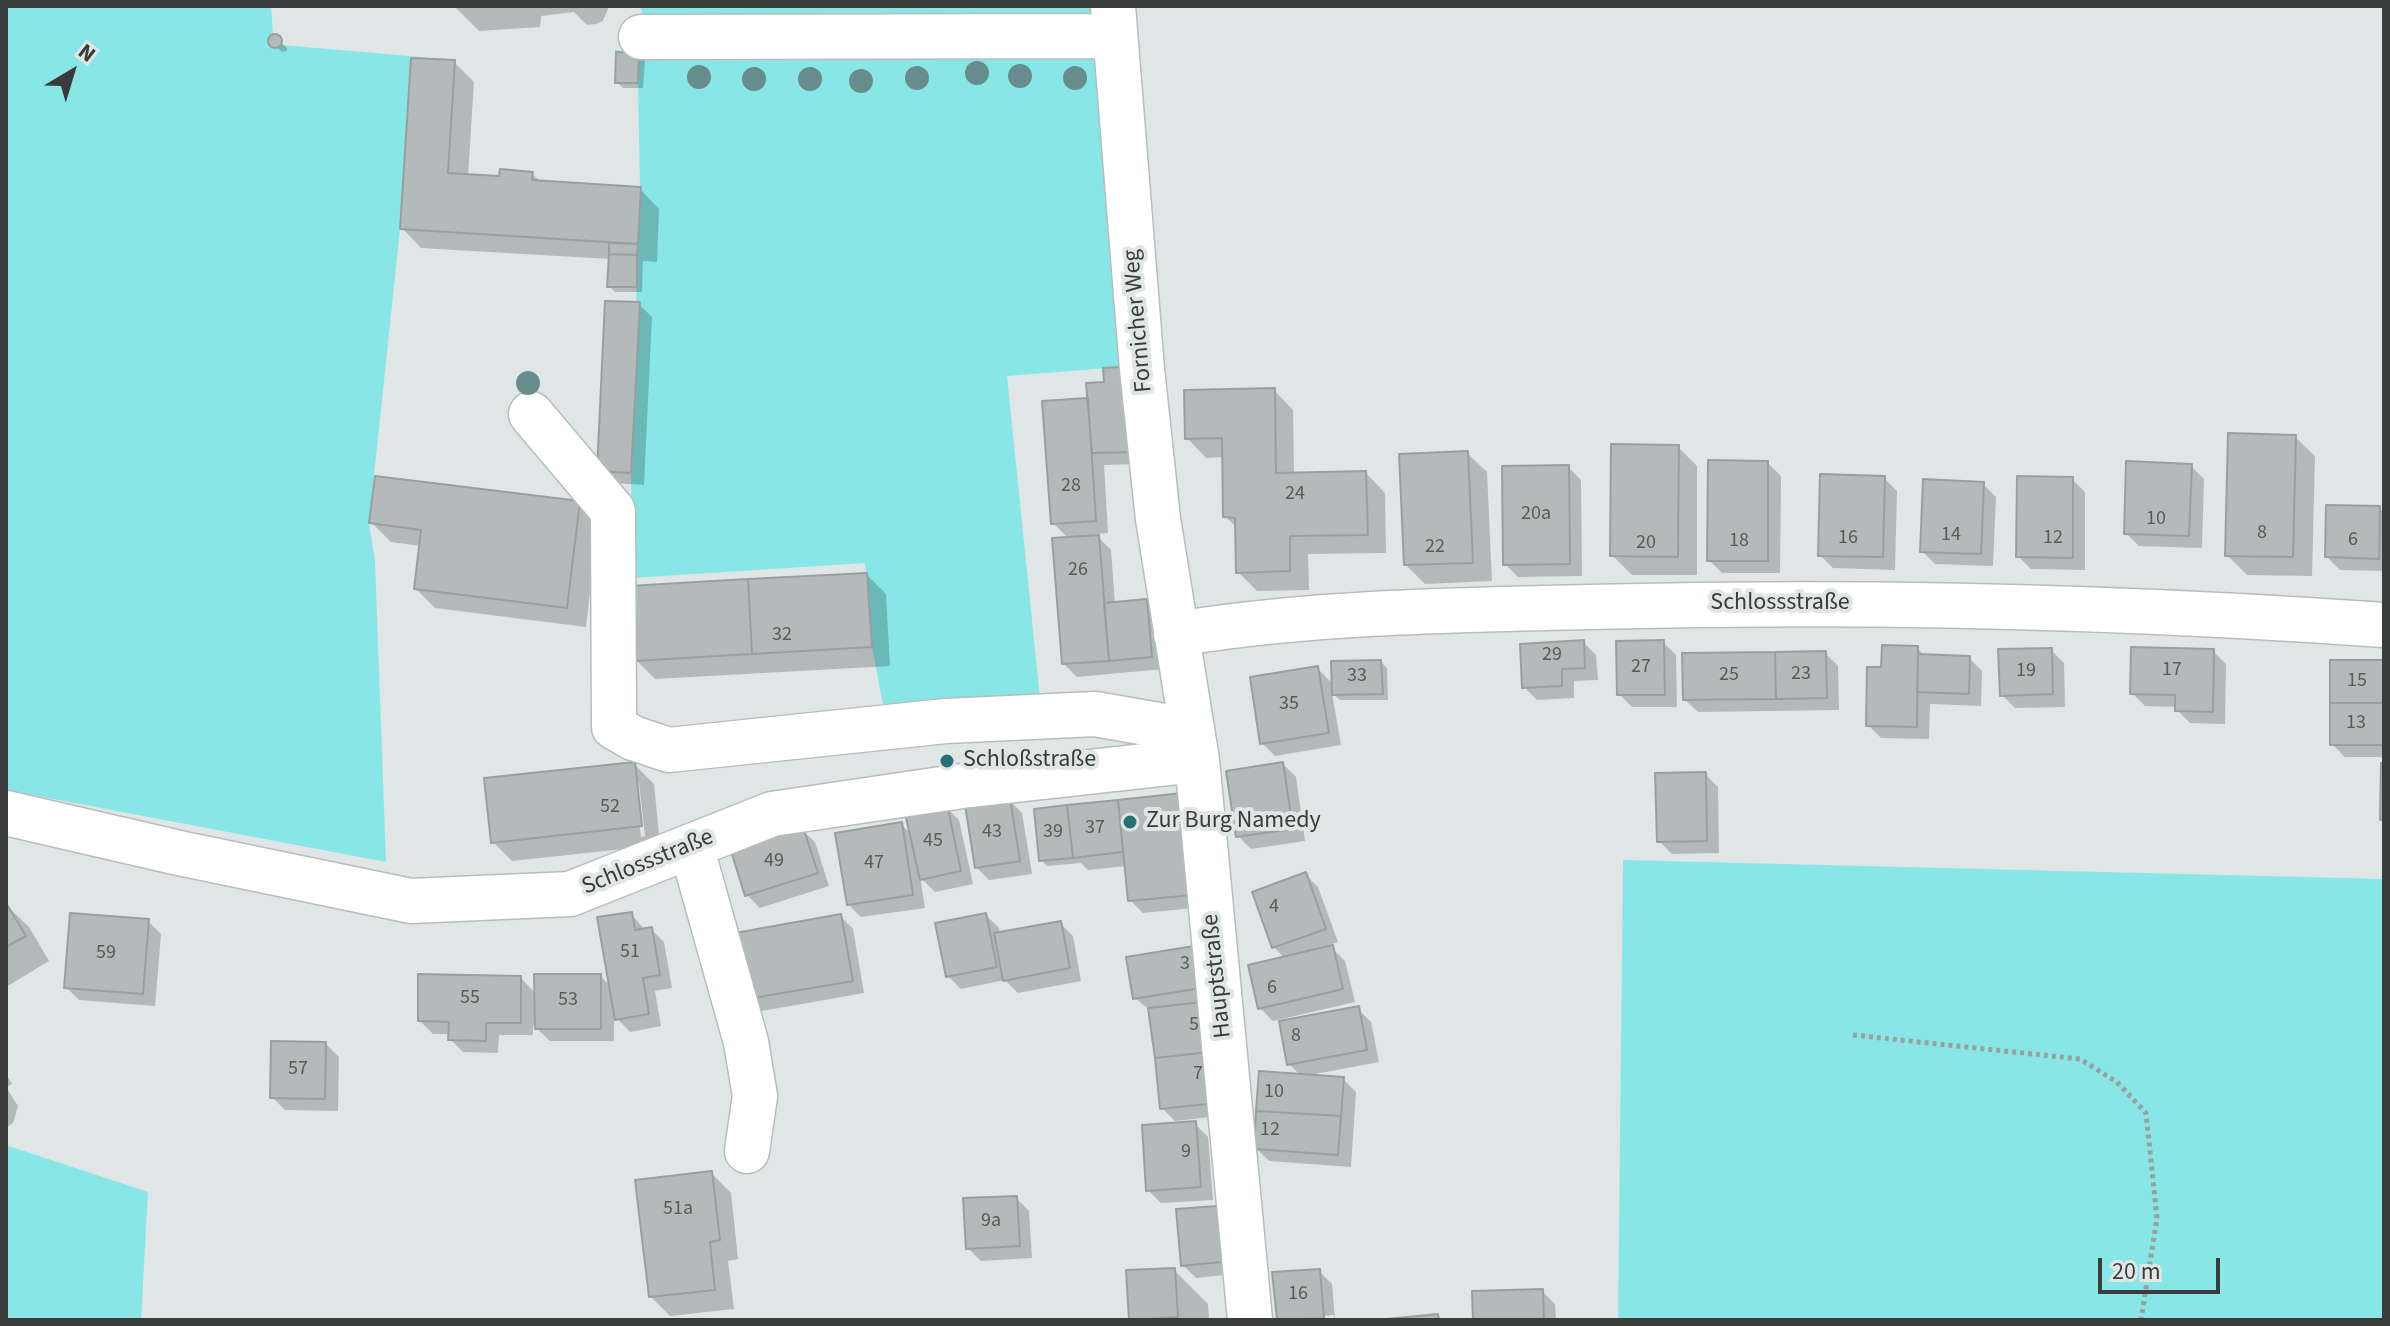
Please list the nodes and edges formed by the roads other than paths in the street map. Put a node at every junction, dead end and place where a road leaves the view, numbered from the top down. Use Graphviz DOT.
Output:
graph roads {
  1 [pos="1114,21"];
  2 [pos="641,37"];
  3 [pos="531,414"];
  4 [pos="2384,625"];
  5 [pos="1176,634"];
  6 [pos="1194,746"];
  7 [pos="6,813"];
  8 [pos="691,846"];
  9 [pos="747,1151"];
  10 [pos="1250,1320"];
  1 -- 2 [label="street"];
  1 -- 5 [label="street, Fornicher Weg"];
  3 -- 6 [label="street"];
  4 -- 5 [label="street, Schlossstraße"];
  5 -- 6 [label="street, Hauptstraße"];
  6 -- 8 [label="street, Schlossstraße"];
  6 -- 10 [label="street, Hauptstraße"];
  7 -- 8 [label="street, Schlossstraße"];
  8 -- 9 [label="street"];
}
